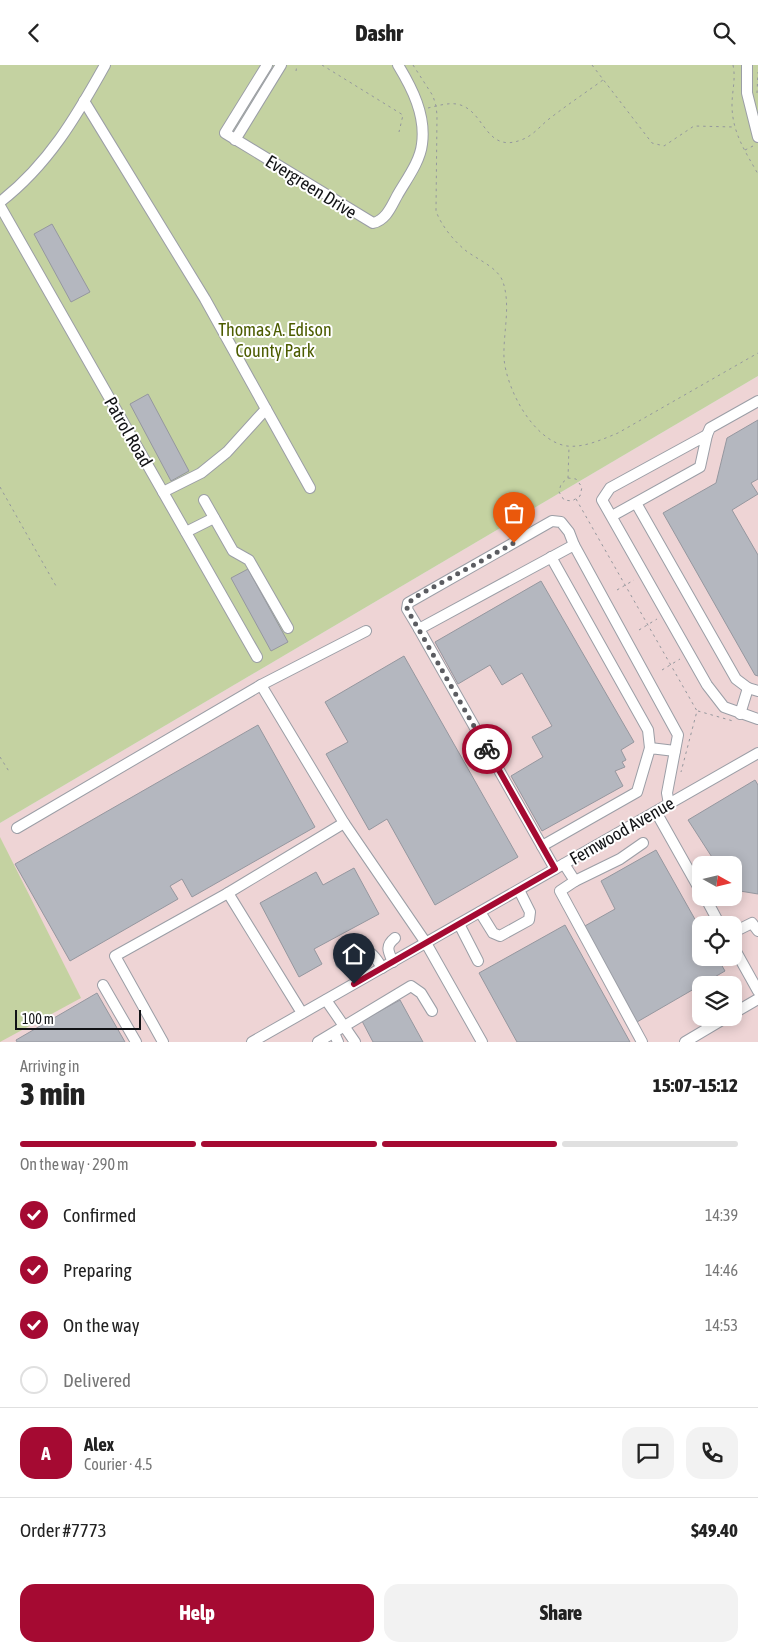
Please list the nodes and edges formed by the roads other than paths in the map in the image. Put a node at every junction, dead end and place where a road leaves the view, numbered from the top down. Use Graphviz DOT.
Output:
graph roads {
  1 [pos="105,65"];
  2 [pos="267,65"];
  3 [pos="281,65"];
  4 [pos="398,65"];
  5 [pos="747,65"];
  6 [pos="84,101"];
  7 [pos="235,140"];
  8 [pos="756,141"];
  9 [pos="0,202"];
  10 [pos="0,206"];
  11 [pos="758,401"];
  12 [pos="266,409"];
  13 [pos="706,435"];
  14 [pos="310,487"];
  15 [pos="163,492"];
  16 [pos="204,500"];
  17 [pos="636,503"];
  18 [pos="612,516"];
  19 [pos="214,518"];
  20 [pos="186,532"];
  21 [pos="574,545"];
  22 [pos="551,557"];
  23 [pos="288,628"];
  24 [pos="419,629"];
  25 [pos="366,631"];
  26 [pos="257,657"];
  27 [pos="261,685"];
  28 [pos="753,690"];
  29 [pos="740,719"];
  30 [pos="758,719"];
  31 [pos="650,748"];
  32 [pos="675,751"];
  33 [pos="758,753"];
  34 [pos="669,804"];
  35 [pos="656,812"];
  36 [pos="344,823"];
  37 [pos="17,828"];
  38 [pos="643,843"];
  39 [pos="542,846"];
  40 [pos="560,867"];
  41 [pos="692,875"];
  42 [pos="575,881"];
  43 [pos="519,890"];
  44 [pos="228,893"];
  45 [pos="480,912"];
  46 [pos="459,924"];
  47 [pos="742,928"];
  48 [pos="758,931"];
  49 [pos="395,938"];
  50 [pos="426,943"];
  51 [pos="478,961"];
  52 [pos="742,961"];
  53 [pos="393,962"];
  54 [pos="341,963"];
  55 [pos="382,968"];
  56 [pos="103,985"];
  57 [pos="757,986"];
  58 [pos="758,999"];
  59 [pos="326,1000"];
  60 [pos="742,1008"];
  61 [pos="432,1011"];
  62 [pos="302,1013"];
  63 [pos="711,1026"];
  64 [pos="343,1027"];
  65 [pos="336,1037"];
  66 [pos="136,1042"];
  67 [pos="163,1042"];
  68 [pos="252,1042"];
  69 [pos="318,1042"];
  70 [pos="355,1042"];
  71 [pos="482,1042"];
  72 [pos="642,1042"];
  73 [pos="685,1042"];
  1 -- 6 [label="street"];
  2 -- 7 [label="street, Evergreen Drive"];
  3 -- 7 [label="street"];
  4 -- 7 [label="street, Evergreen Drive"];
  5 -- 8 [label="street"];
  6 -- 9 [label="street"];
  6 -- 12 [label="street"];
  10 -- 15 [label="street, Patrol Road"];
  11 -- 13 [label="street"];
  12 -- 14 [label="street"];
  12 -- 15 [label="street"];
  13 -- 17 [label="street"];
  13 -- 18 [label="street"];
  15 -- 20 [label="street, Patrol Road"];
  16 -- 19 [label="street"];
  17 -- 18 [label="street"];
  17 -- 28 [label="street"];
  18 -- 29 [label="street"];
  19 -- 20 [label="street"];
  19 -- 23 [label="street"];
  20 -- 26 [label="street, Patrol Road"];
  21 -- 22 [label="street"];
  21 -- 24 [label="street"];
  21 -- 32 [label="street"];
  22 -- 24 [label="street"];
  22 -- 31 [label="street"];
  24 -- 39 [label="street"];
  25 -- 27 [label="street"];
  27 -- 36 [label="street"];
  27 -- 37 [label="street"];
  28 -- 29 [label="street"];
  29 -- 30 [label="street"];
  31 -- 32 [label="street"];
  31 -- 39 [label="street"];
  32 -- 34 [label="street"];
  33 -- 34 [label="street, Fernwood Avenue"];
  34 -- 35 [label="street, Fernwood Avenue"];
  35 -- 40 [label="street, Fernwood Avenue"];
  35 -- 41 [label="street"];
  36 -- 44 [label="street"];
  36 -- 50 [label="street"];
  38 -- 42 [label="street"];
  39 -- 40 [label="street"];
  40 -- 42 [label="street"];
  40 -- 43 [label="street, Fernwood Avenue"];
  42 -- 72 [label="street"];
  43 -- 45 [label="street, Fernwood Avenue"];
  43 -- 45 [label="street"];
  44 -- 62 [label="street"];
  44 -- 67 [label="street"];
  45 -- 46 [label="street, Fernwood Avenue"];
  46 -- 50 [label="street, Fernwood Avenue"];
  46 -- 51 [label="street"];
  47 -- 48 [label="street"];
  49 -- 53 [label="street"];
  50 -- 53 [label="street, Fernwood Avenue"];
  50 -- 71 [label="street"];
  52 -- 57 [label="street"];
  53 -- 55 [label="street, Fernwood Avenue"];
  54 -- 55 [label="street"];
  55 -- 59 [label="street, Fernwood Avenue"];
  56 -- 66 [label="street"];
  58 -- 60 [label="street"];
  59 -- 62 [label="street, Fernwood Avenue"];
  59 -- 64 [label="street"];
  61 -- 64 [label="street"];
  62 -- 68 [label="street, Fernwood Avenue"];
  63 -- 73 [label="street"];
  64 -- 65 [label="street"];
  64 -- 70 [label="street"];
  65 -- 69 [label="street"];
}
